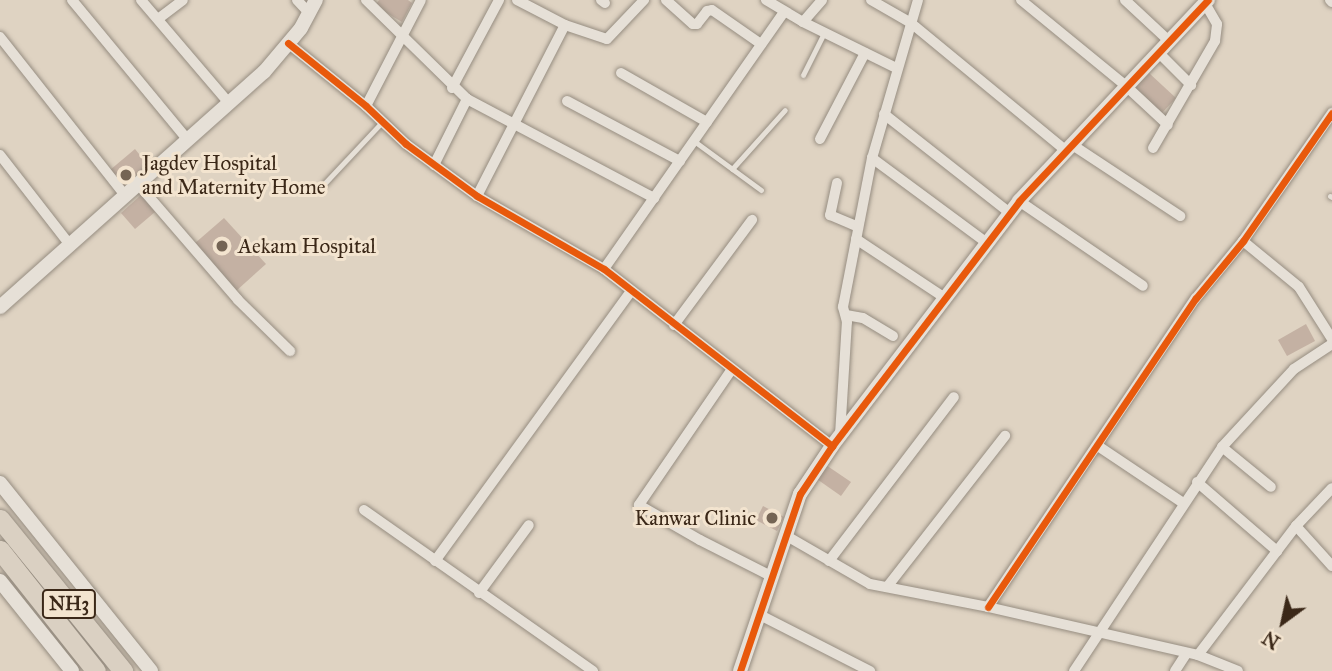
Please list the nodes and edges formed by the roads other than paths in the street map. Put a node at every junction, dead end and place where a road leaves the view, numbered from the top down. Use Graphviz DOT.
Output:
graph roads {
  1 [pos="72,0"];
  2 [pos="141,0"];
  3 [pos="183,0"];
  4 [pos="297,0"];
  5 [pos="316,0"];
  6 [pos="366,0"];
  7 [pos="421,0"];
  8 [pos="499,0"];
  9 [pos="644,0"];
  10 [pos="666,0"];
  11 [pos="766,0"];
  12 [pos="822,0"];
  13 [pos="871,0"];
  14 [pos="918,0"];
  15 [pos="1021,0"];
  16 [pos="1125,0"];
  17 [pos="524,1"];
  18 [pos="1206,1"];
  19 [pos="784,12"];
  20 [pos="309,13"];
  21 [pos="158,19"];
  22 [pos="803,22"];
  23 [pos="911,23"];
  24 [pos="565,26"];
  25 [pos="824,33"];
  26 [pos="402,35"];
  27 [pos="0,37"];
  28 [pos="1169,41"];
  29 [pos="288,43"];
  30 [pos="761,44"];
  31 [pos="1158,52"];
  32 [pos="865,53"];
  33 [pos="896,68"];
  34 [pos="621,73"];
  35 [pos="803,75"];
  36 [pos="1191,85"];
  37 [pos="1126,86"];
  38 [pos="452,88"];
  39 [pos="467,99"];
  40 [pos="568,101"];
  41 [pos="229,103"];
  42 [pos="366,106"];
  43 [pos="785,110"];
  44 [pos="1332,113"];
  45 [pos="884,114"];
  46 [pos="382,122"];
  47 [pos="707,122"];
  48 [pos="513,124"];
  49 [pos="1168,125"];
  50 [pos="188,139"];
  51 [pos="820,139"];
  52 [pos="694,141"];
  53 [pos="1068,147"];
  54 [pos="1153,148"];
  55 [pos="872,158"];
  56 [pos="1,159"];
  57 [pos="680,161"];
  58 [pos="434,165"];
  59 [pos="732,169"];
  60 [pos="837,183"];
  61 [pos="138,184"];
  62 [pos="324,184"];
  63 [pos="761,190"];
  64 [pos="125,195"];
  65 [pos="477,196"];
  66 [pos="654,198"];
  67 [pos="1014,207"];
  68 [pos="1180,216"];
  69 [pos="752,220"];
  70 [pos="858,227"];
  71 [pos="856,239"];
  72 [pos="1243,241"];
  73 [pos="987,243"];
  74 [pos="69,245"];
  75 [pos="604,270"];
  76 [pos="1143,286"];
  77 [pos="631,290"];
  78 [pos="945,298"];
  79 [pos="0,307"];
  80 [pos="846,315"];
  81 [pos="674,325"];
  82 [pos="893,336"];
  83 [pos="1332,342"];
  84 [pos="290,351"];
  85 [pos="732,369"];
  86 [pos="954,397"];
  87 [pos="1005,436"];
  88 [pos="836,441"];
  89 [pos="1098,446"];
  90 [pos="1222,447"];
  91 [pos="1197,482"];
  92 [pos="0,483"];
  93 [pos="1271,487"];
  94 [pos="1332,488"];
  95 [pos="1183,503"];
  96 [pos="364,510"];
  97 [pos="0,519"];
  98 [pos="529,525"];
  99 [pos="1296,526"];
  100 [pos="785,535"];
  101 [pos="8,544"];
  102 [pos="1277,551"];
  103 [pos="435,561"];
  104 [pos="829,561"];
  105 [pos="1332,566"];
  106 [pos="771,576"];
  107 [pos="0,581"];
  108 [pos="887,587"];
  109 [pos="479,593"];
  110 [pos="988,607"];
  111 [pos="758,614"];
  112 [pos="1098,634"];
  113 [pos="1192,654"];
  114 [pos="67,669"];
  115 [pos="96,671"];
  116 [pos="124,671"];
  117 [pos="151,671"];
  118 [pos="593,671"];
  119 [pos="740,671"];
  120 [pos="870,671"];
  121 [pos="1074,671"];
  122 [pos="1175,671"];
  123 [pos="1238,671"];
  1 -- 50 [label="street"];
  2 -- 21 [label="street"];
  3 -- 21 [label="street"];
  4 -- 20 [label="street"];
  5 -- 20 [label="street"];
  6 -- 26 [label="street"];
  7 -- 26 [label="street"];
  8 -- 38 [label="street"];
  9 -- 24 [label="street"];
  10 -- 30 [label="street"];
  11 -- 19 [label="street"];
  12 -- 22 [label="street"];
  13 -- 23 [label="street"];
  14 -- 23 [label="street"];
  15 -- 37 [label="street"];
  16 -- 28 [label="street"];
  17 -- 24 [label="street"];
  18 -- 28 [label="street"];
  18 -- 36 [label="street"];
  19 -- 22 [label="street"];
  19 -- 30 [label="street"];
  20 -- 29 [label="street"];
  21 -- 41 [label="street"];
  22 -- 25 [label="street"];
  23 -- 33 [label="street"];
  23 -- 53 [label="street"];
  24 -- 48 [label="street"];
  25 -- 32 [label="street"];
  25 -- 35 [label="lane"];
  26 -- 38 [label="street"];
  26 -- 42 [label="street"];
  27 -- 64 [label="street"];
  28 -- 31 [label="street"];
  29 -- 41 [label="street"];
  29 -- 42 [label="street"];
  30 -- 47 [label="street"];
  31 -- 36 [label="street"];
  31 -- 37 [label="street"];
  32 -- 33 [label="street"];
  32 -- 51 [label="street"];
  33 -- 45 [label="street"];
  34 -- 47 [label="street"];
  36 -- 49 [label="street"];
  37 -- 49 [label="street"];
  37 -- 53 [label="street"];
  38 -- 39 [label="street"];
  39 -- 48 [label="street"];
  39 -- 58 [label="street"];
  40 -- 57 [label="street"];
  41 -- 50 [label="street"];
  42 -- 46 [label="street"];
  43 -- 59 [label="lane"];
  44 -- 72 [label="street"];
  45 -- 55 [label="street"];
  45 -- 67 [label="street"];
  46 -- 58 [label="street"];
  46 -- 62 [label="lane"];
  47 -- 52 [label="street"];
  48 -- 65 [label="street"];
  48 -- 66 [label="street"];
  49 -- 54 [label="street"];
  50 -- 61 [label="street"];
  52 -- 57 [label="street"];
  52 -- 59 [label="lane"];
  53 -- 67 [label="street"];
  53 -- 68 [label="street"];
  55 -- 70 [label="street"];
  55 -- 73 [label="street"];
  56 -- 74 [label="street"];
  57 -- 66 [label="street"];
  58 -- 65 [label="street"];
  59 -- 63 [label="lane"];
  60 -- 70 [label="street"];
  61 -- 64 [label="street"];
  61 -- 84 [label="street"];
  64 -- 74 [label="street"];
  65 -- 75 [label="street"];
  66 -- 75 [label="street"];
  67 -- 73 [label="street"];
  67 -- 76 [label="street"];
  69 -- 81 [label="street"];
  70 -- 71 [label="street"];
  71 -- 78 [label="street"];
  71 -- 80 [label="street"];
  72 -- 83 [label="street"];
  72 -- 89 [label="street"];
  73 -- 78 [label="street"];
  74 -- 79 [label="street"];
  75 -- 77 [label="street"];
  77 -- 81 [label="street"];
  77 -- 103 [label="street"];
  78 -- 88 [label="street"];
  80 -- 82 [label="street"];
  80 -- 88 [label="street"];
  81 -- 85 [label="street"];
  83 -- 90 [label="street"];
  85 -- 88 [label="street"];
  85 -- 106 [label="street"];
  86 -- 104 [label="street"];
  87 -- 108 [label="street"];
  88 -- 100 [label="street"];
  89 -- 95 [label="street"];
  89 -- 110 [label="street"];
  90 -- 91 [label="street"];
  90 -- 93 [label="street"];
  91 -- 95 [label="street"];
  91 -- 102 [label="street"];
  92 -- 117 [label="street"];
  94 -- 99 [label="street"];
  95 -- 112 [label="street"];
  96 -- 103 [label="street"];
  97 -- 101 [label="highway, NH3"];
  98 -- 109 [label="street"];
  99 -- 102 [label="street"];
  99 -- 105 [label="street"];
  100 -- 104 [label="street"];
  100 -- 106 [label="street"];
  101 -- 115 [label="highway, NH3"];
  101 -- 116 [label="highway, NH3"];
  102 -- 113 [label="street"];
  103 -- 109 [label="street"];
  104 -- 108 [label="street"];
  106 -- 111 [label="street"];
  107 -- 114 [label="street"];
  108 -- 110 [label="street"];
  109 -- 118 [label="street"];
  110 -- 112 [label="street"];
  111 -- 119 [label="street"];
  111 -- 120 [label="street"];
  112 -- 113 [label="street"];
  112 -- 121 [label="street"];
  113 -- 122 [label="street"];
  113 -- 123 [label="street"];
}
